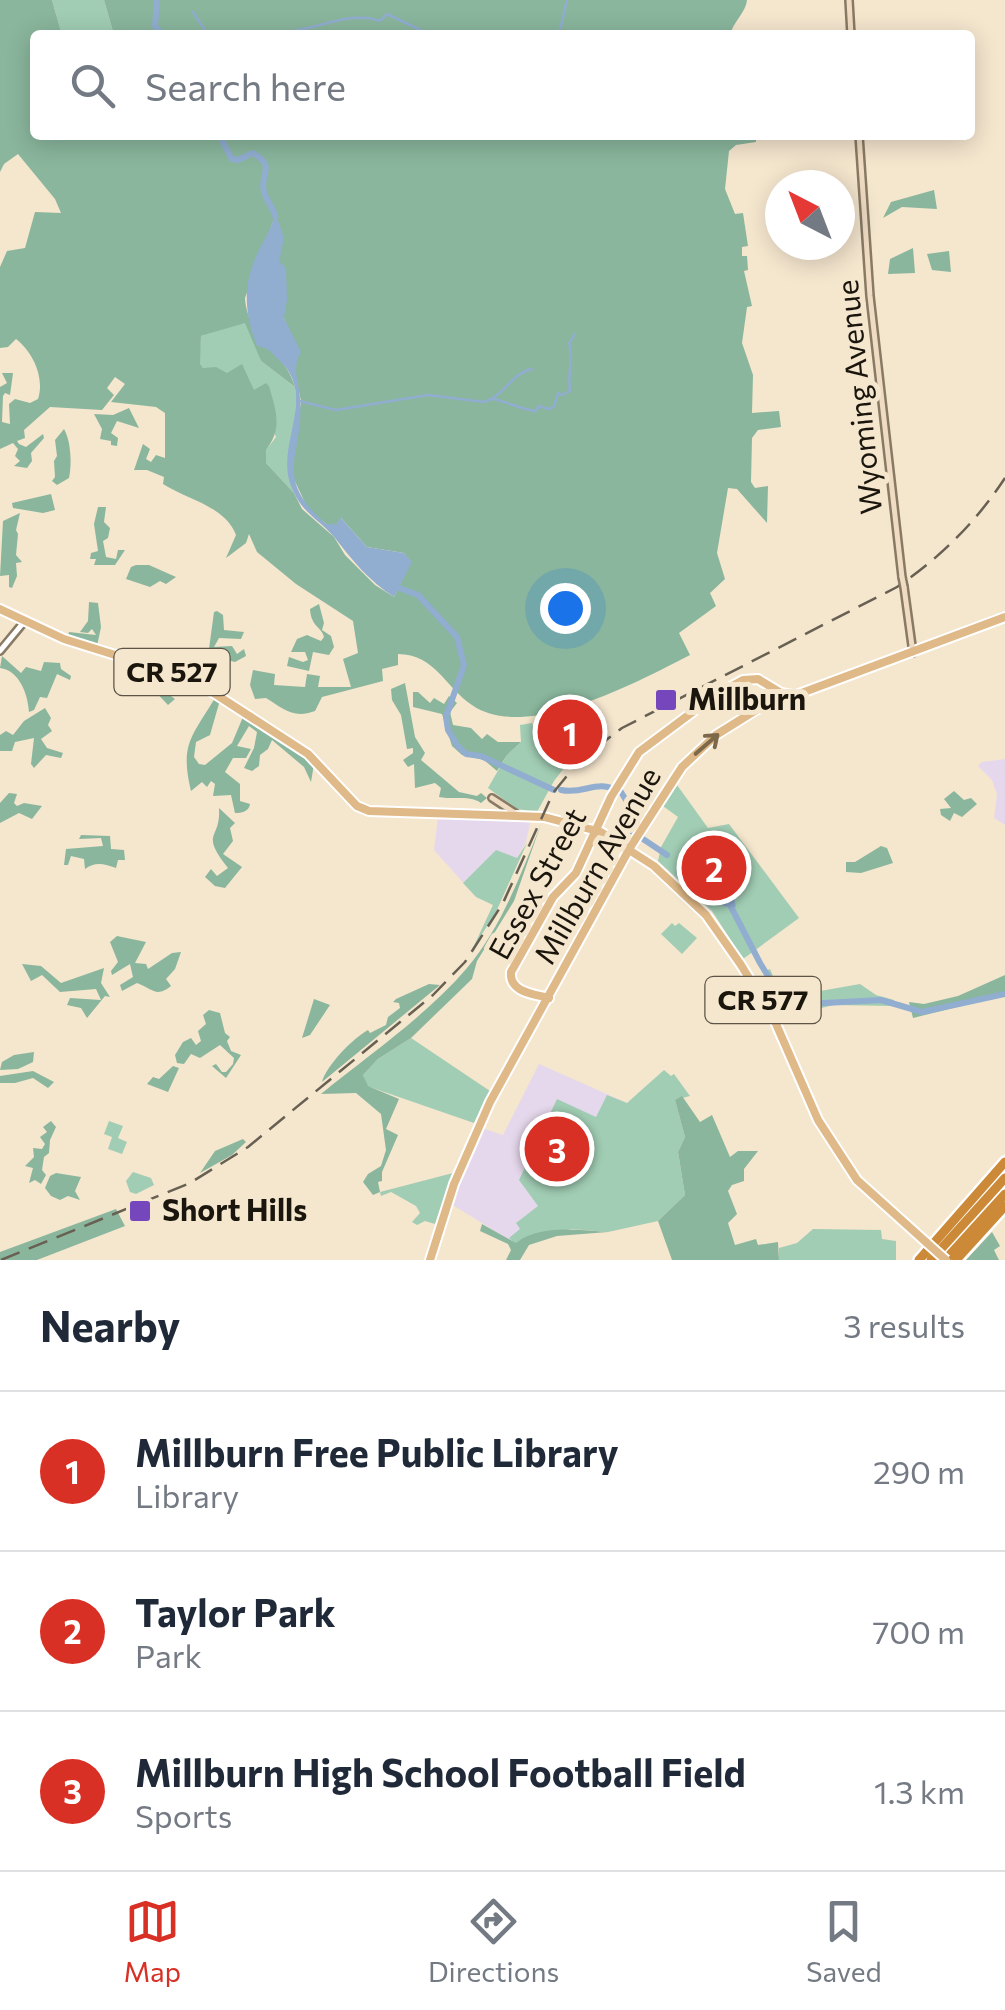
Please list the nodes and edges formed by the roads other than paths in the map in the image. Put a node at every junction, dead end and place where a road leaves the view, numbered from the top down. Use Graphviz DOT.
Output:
graph roads {
  1 [pos="849,0"];
  2 [pos="851,30"];
  3 [pos="859,140"];
  4 [pos="0,609"];
  5 [pos="1005,617"];
  6 [pos="24,622"];
  7 [pos="0,652"];
  8 [pos="912,653"];
  9 [pos="775,690"];
  10 [pos="797,694"];
  11 [pos="756,710"];
  12 [pos="596,830"];
  13 [pos="635,841"];
  14 [pos="534,994"];
  15 [pos="548,998"];
  16 [pos="540,1012"];
  17 [pos="1005,1162"];
  18 [pos="1005,1178"];
  19 [pos="1005,1194"];
  20 [pos="1005,1206"];
  21 [pos="430,1260"];
  22 [pos="919,1260"];
  23 [pos="931,1260"];
  24 [pos="945,1260"];
  25 [pos="956,1260"];
  1 -- 2 [label="main road"];
  3 -- 8 [label="main road, Wyoming Avenue, bridge"];
  4 -- 6 [label="main road, CR 527"];
  5 -- 8 [label="main road, Millburn Avenue"];
  6 -- 7 [label="street"];
  6 -- 12 [label="main road, CR 527"];
  8 -- 10 [label="main road, Millburn Avenue"];
  9 -- 10 [label="main road, Essex Street"];
  9 -- 11 [label="main road"];
  9 -- 12 [label="main road, Essex Street"];
  10 -- 11 [label="main road, Millburn Avenue"];
  13 -- 11 [label="main road, Millburn Avenue, one-way"];
  12 -- 13 [label="main road, CR 527"];
  12 -- 14 [label="main road, Essex Street"];
  13 -- 15 [label="main road, Millburn Avenue"];
  13 -- 24 [label="main road, CR 577, bridge"];
  14 -- 15 [label="main road"];
  14 -- 16 [label="main road"];
  15 -- 16 [label="main road, Millburn Avenue"];
  16 -- 21 [label="main road, Millburn Avenue"];
  17 -- 22 [label="highway"];
  18 -- 23 [label="highway"];
  19 -- 24 [label="highway"];
  20 -- 25 [label="highway"];
}
